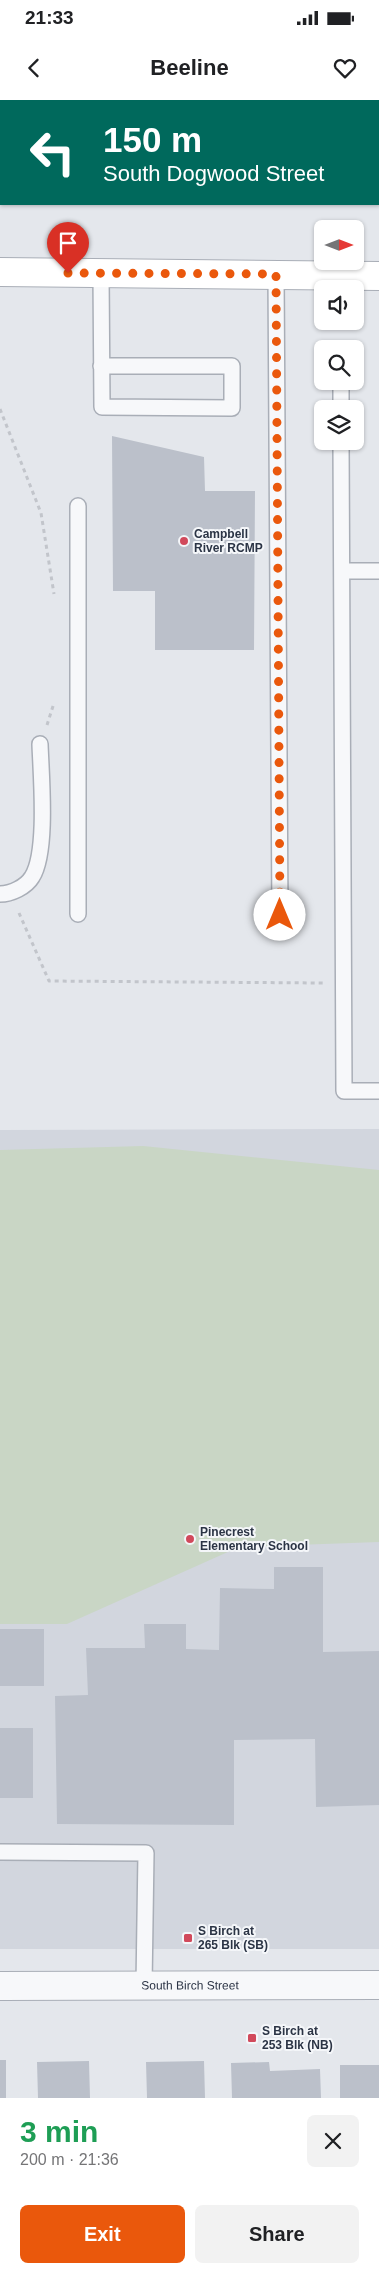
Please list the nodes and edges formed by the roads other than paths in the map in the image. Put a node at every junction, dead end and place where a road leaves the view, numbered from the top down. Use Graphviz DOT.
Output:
graph roads {
  1 [pos="0,272"];
  2 [pos="101,274"];
  3 [pos="276,274"];
  4 [pos="379,276"];
  5 [pos="101,366"];
  6 [pos="342,450"];
  7 [pos="78,506"];
  8 [pos="342,571"];
  9 [pos="379,571"];
  10 [pos="40,744"];
  11 [pos="5,894"];
  12 [pos="78,914"];
  13 [pos="280,915"];
  14 [pos="379,1091"];
  15 [pos="0,1852"];
  16 [pos="379,1984"];
  17 [pos="0,1986"];
  18 [pos="144,1986"];
  1 -- 2 [label="main road"];
  2 -- 3 [label="main road"];
  2 -- 5 [label="lane"];
  3 -- 4 [label="main road"];
  3 -- 13 [label="lane"];
  5 -- 5 [label="lane"];
  6 -- 8 [label="lane"];
  7 -- 12 [label="lane"];
  8 -- 9 [label="lane"];
  8 -- 14 [label="lane"];
  10 -- 11 [label="lane"];
  15 -- 18 [label="lane"];
  16 -- 18 [label="street, South Birch Street"];
  17 -- 18 [label="street, South Birch Street"];
}
